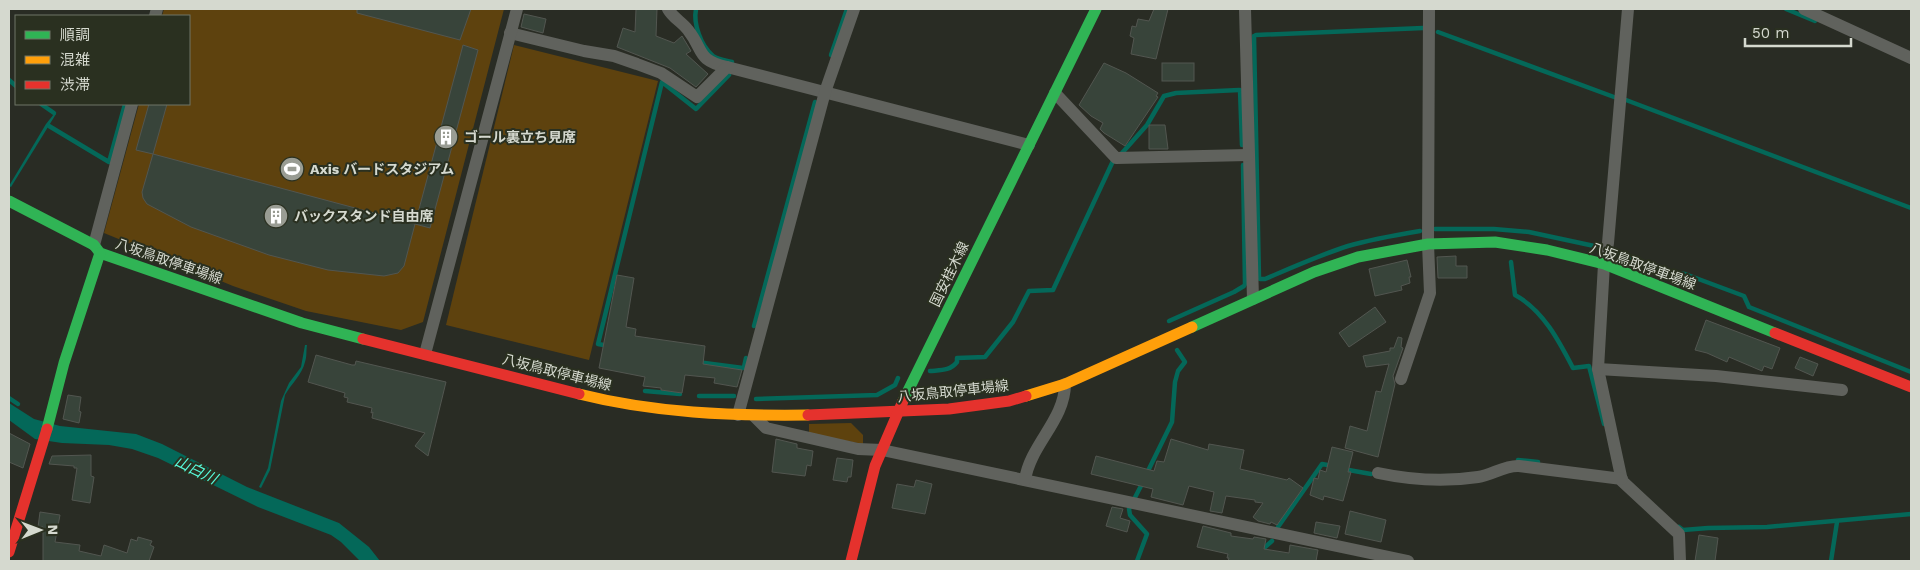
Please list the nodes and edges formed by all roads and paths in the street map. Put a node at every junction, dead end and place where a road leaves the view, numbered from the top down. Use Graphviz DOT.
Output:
graph roads {
  1 [pos="517,9"];
  2 [pos="668,9"];
  3 [pos="854,9"];
  4 [pos="1096,9"];
  5 [pos="1245,9"];
  6 [pos="1430,9"];
  7 [pos="1628,9"];
  8 [pos="1804,9"];
  9 [pos="510,33"];
  10 [pos="1911,58"];
  11 [pos="727,67"];
  12 [pos="825,92"];
  13 [pos="1055,93"];
  14 [pos="132,105"];
  15 [pos="1029,145"];
  16 [pos="1248,155"];
  17 [pos="9,201"];
  18 [pos="1428,244"];
  19 [pos="97,249"];
  20 [pos="1604,264"];
  21 [pos="1253,299"];
  22 [pos="424,354"];
  23 [pos="1598,369"];
  24 [pos="1400,379"];
  25 [pos="1065,384"];
  26 [pos="1911,387"];
  27 [pos="1842,390"];
  28 [pos="898,412"];
  29 [pos="738,415"];
  30 [pos="754,416"];
  31 [pos="882,450"];
  32 [pos="1378,473"];
  33 [pos="1622,479"];
  34 [pos="1025,480"];
  35 [pos="9,552"];
  36 [pos="851,561"];
  37 [pos="1408,561"];
  38 [pos="1680,561"];
  1 -- 9 [label="street"];
  2 -- 11 [label="street"];
  3 -- 12 [label="street"];
  4 -- 13 [label="main road, 国安桂木線"];
  5 -- 16 [label="street"];
  6 -- 18 [label="street"];
  7 -- 20 [label="street"];
  8 -- 10 [label="street"];
  9 -- 11 [label="street"];
  9 -- 22 [label="street"];
  11 -- 12 [label="street"];
  12 -- 15 [label="street"];
  12 -- 29 [label="street"];
  13 -- 15 [label="main road, 国安桂木線"];
  13 -- 16 [label="street"];
  14 -- 19 [label="street"];
  15 -- 28 [label="main road, 国安桂木線"];
  16 -- 21 [label="street"];
  17 -- 19 [label="main road, 八坂鳥取停車場線"];
  18 -- 20 [label="main road, 八坂鳥取停車場線"];
  18 -- 21 [label="main road, 八坂鳥取停車場線"];
  18 -- 24 [label="street"];
  19 -- 22 [label="main road, 八坂鳥取停車場線"];
  19 -- 35 [label="main road"];
  20 -- 23 [label="street"];
  20 -- 26 [label="main road, 八坂鳥取停車場線"];
  21 -- 25 [label="main road, 八坂鳥取停車場線"];
  22 -- 29 [label="main road, 八坂鳥取停車場線"];
  23 -- 27 [label="street"];
  23 -- 33 [label="street"];
  25 -- 28 [label="main road, 八坂鳥取停車場線"];
  25 -- 34 [label="street"];
  28 -- 30 [label="main road, 八坂鳥取停車場線"];
  28 -- 31 [label="main road, 国安桂木線"];
  29 -- 30 [label="main road, 八坂鳥取停車場線"];
  30 -- 31 [label="street"];
  31 -- 34 [label="street"];
  31 -- 36 [label="main road, 国安桂木線"];
  32 -- 33 [label="street"];
  33 -- 38 [label="street"];
  34 -- 37 [label="street"];
}
